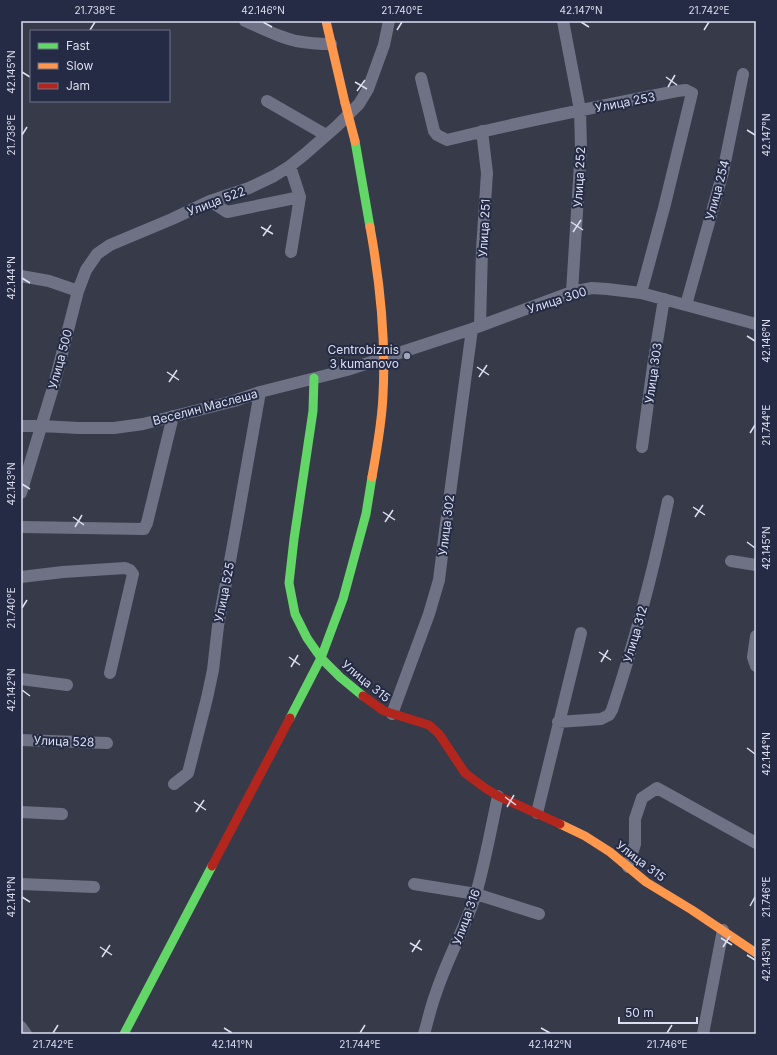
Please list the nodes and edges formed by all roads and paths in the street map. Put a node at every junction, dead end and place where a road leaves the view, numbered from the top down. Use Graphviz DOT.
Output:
graph roads {
  1 [pos="245,21"];
  2 [pos="326,21"];
  3 [pos="389,21"];
  4 [pos="563,21"];
  5 [pos="331,44"];
  6 [pos="743,74"];
  7 [pos="421,78"];
  8 [pos="267,101"];
  9 [pos="580,110"];
  10 [pos="482,131"];
  11 [pos="326,135"];
  12 [pos="290,166"];
  13 [pos="300,197"];
  14 [pos="210,201"];
  15 [pos="291,252"];
  16 [pos="97,254"];
  17 [pos="21,276"];
  18 [pos="78,291"];
  19 [pos="572,292"];
  20 [pos="641,293"];
  21 [pos="664,299"];
  22 [pos="686,305"];
  23 [pos="756,324"];
  24 [pos="476,327"];
  25 [pos="384,357"];
  26 [pos="314,378"];
  27 [pos="260,392"];
  28 [pos="173,416"];
  29 [pos="21,426"];
  30 [pos="41,426"];
  31 [pos="642,447"];
  32 [pos="21,493"];
  33 [pos="668,501"];
  34 [pos="21,527"];
  35 [pos="730,561"];
  36 [pos="756,565"];
  37 [pos="21,577"];
  38 [pos="581,633"];
  39 [pos="756,636"];
  40 [pos="321,658"];
  41 [pos="756,666"];
  42 [pos="110,673"];
  43 [pos="21,679"];
  44 [pos="67,685"];
  45 [pos="392,714"];
  46 [pos="558,722"];
  47 [pos="21,740"];
  48 [pos="108,743"];
  49 [pos="174,784"];
  50 [pos="498,796"];
  51 [pos="21,812"];
  52 [pos="537,813"];
  53 [pos="62,814"];
  54 [pos="756,843"];
  55 [pos="628,867"];
  56 [pos="21,884"];
  57 [pos="414,884"];
  58 [pos="94,887"];
  59 [pos="476,894"];
  60 [pos="539,914"];
  61 [pos="723,930"];
  62 [pos="756,953"];
  63 [pos="21,1028"];
  64 [pos="26,1034"];
  65 [pos="124,1034"];
  66 [pos="424,1034"];
  67 [pos="704,1034"];
  1 -- 5 [label="street"];
  2 -- 5 [label="main road"];
  3 -- 11 [label="street, Улица 522"];
  4 -- 9 [label="street, Улица 252"];
  5 -- 25 [label="main road, bridge"];
  6 -- 22 [label="street, Улица 254"];
  7 -- 10 [label="street"];
  8 -- 11 [label="street"];
  9 -- 10 [label="street"];
  9 -- 19 [label="street, Улица 252"];
  9 -- 20 [label="street, Улица 253"];
  10 -- 24 [label="street, Улица 251"];
  11 -- 12 [label="street, Улица 522"];
  12 -- 13 [label="street"];
  12 -- 14 [label="street, Улица 522"];
  13 -- 14 [label="street"];
  13 -- 15 [label="street"];
  14 -- 16 [label="street, Улица 522"];
  16 -- 18 [label="street, Улица 500"];
  17 -- 18 [label="street"];
  18 -- 30 [label="street, Улица 500"];
  19 -- 20 [label="street, Улица 300"];
  19 -- 24 [label="street, Улица 300"];
  20 -- 21 [label="street, Улица 300"];
  21 -- 22 [label="street, Улица 300"];
  21 -- 31 [label="street, Улица 303"];
  22 -- 23 [label="street, Улица 300"];
  24 -- 25 [label="street, Улица 300"];
  24 -- 45 [label="street, Улица 302"];
  25 -- 26 [label="street, Веселин Маслеша"];
  25 -- 40 [label="main road"];
  26 -- 27 [label="street, Веселин Маслеша"];
  26 -- 40 [label="main road, Улица 315"];
  27 -- 28 [label="street, Веселин Маслеша"];
  27 -- 49 [label="street, Улица 525"];
  28 -- 30 [label="street, Веселин Маслеша"];
  28 -- 34 [label="street"];
  29 -- 30 [label="street, Веселин Маслеша"];
  30 -- 32 [label="street, Улица 500"];
  33 -- 46 [label="street, Улица 312"];
  35 -- 36 [label="street"];
  37 -- 42 [label="street"];
  38 -- 46 [label="street"];
  39 -- 41 [label="street"];
  40 -- 45 [label="main road, Улица 315"];
  40 -- 65 [label="main road"];
  43 -- 44 [label="street"];
  45 -- 50 [label="main road, Улица 315"];
  46 -- 52 [label="street"];
  47 -- 48 [label="street, Улица 528"];
  50 -- 52 [label="main road, Улица 315"];
  50 -- 59 [label="street, Улица 316"];
  51 -- 53 [label="street"];
  52 -- 55 [label="main road, Улица 315"];
  54 -- 55 [label="street"];
  55 -- 61 [label="main road, Улица 315"];
  56 -- 58 [label="street"];
  57 -- 59 [label="street"];
  59 -- 60 [label="street"];
  59 -- 66 [label="street, Улица 316"];
  61 -- 62 [label="main road, Улица 315"];
  61 -- 67 [label="street"];
  63 -- 64 [label="street"];
}
